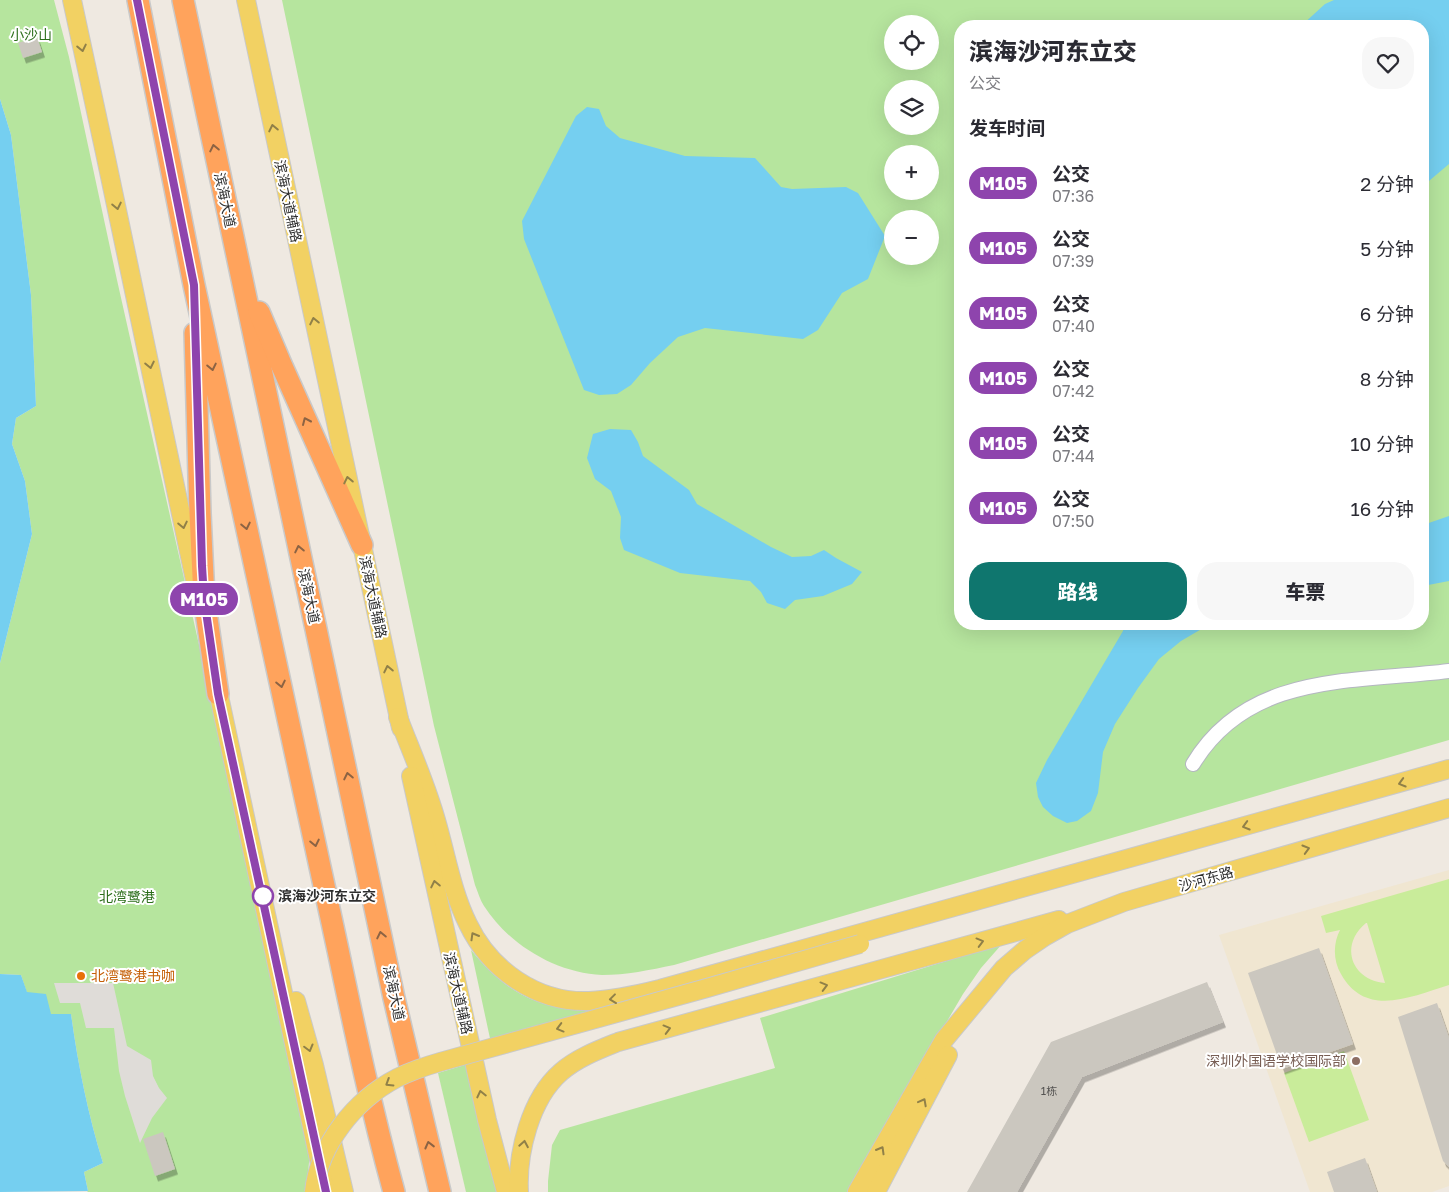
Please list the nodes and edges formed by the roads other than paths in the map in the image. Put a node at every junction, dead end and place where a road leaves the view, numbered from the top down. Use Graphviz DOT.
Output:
graph roads {
  1 [pos="72,0"];
  2 [pos="138,0"];
  3 [pos="182,0"];
  4 [pos="246,0"];
  5 [pos="239,264"];
  6 [pos="194,285"];
  7 [pos="362,545"];
  8 [pos="1449,671"];
  9 [pos="218,694"];
  10 [pos="398,717"];
  11 [pos="1193,764"];
  12 [pos="1449,770"];
  13 [pos="1449,808"];
  14 [pos="1082,872"];
  15 [pos="264,901"];
  16 [pos="1124,902"];
  17 [pos="984,990"];
  18 [pos="314,1192"];
  19 [pos="326,1192"];
  20 [pos="344,1192"];
  21 [pos="394,1192"];
  22 [pos="440,1192"];
  23 [pos="506,1192"];
  24 [pos="519,1192"];
  25 [pos="856,1192"];
  26 [pos="876,1192"];
  1 -- 9 [label="main road, one-way"];
  2 -- 6 [label="highway"];
  5 -- 3 [label="highway, 滨海大道, one-way"];
  7 -- 4 [label="main road, 滨海大道辅路, one-way"];
  7 -- 5 [label="highway, one-way"];
  22 -- 5 [label="highway, 滨海大道, one-way"];
  6 -- 9 [label="highway"];
  6 -- 21 [label="highway, one-way"];
  10 -- 7 [label="main road, 滨海大道辅路, one-way"];
  8 -- 11 [label="street"];
  9 -- 15 [label="main road"];
  14 -- 10 [label="main road, one-way"];
  23 -- 10 [label="main road, 滨海大道辅路, one-way"];
  12 -- 14 [label="main road, one-way"];
  16 -- 13 [label="main road, 沙河东路, one-way"];
  14 -- 18 [label="main road, one-way, bridge"];
  15 -- 19 [label="main road"];
  15 -- 20 [label="main road, one-way"];
  16 -- 17 [label="main road, 沙河东路"];
  24 -- 16 [label="main road, one-way"];
  25 -- 17 [label="main road, one-way"];
  26 -- 17 [label="main road, one-way"];
}
